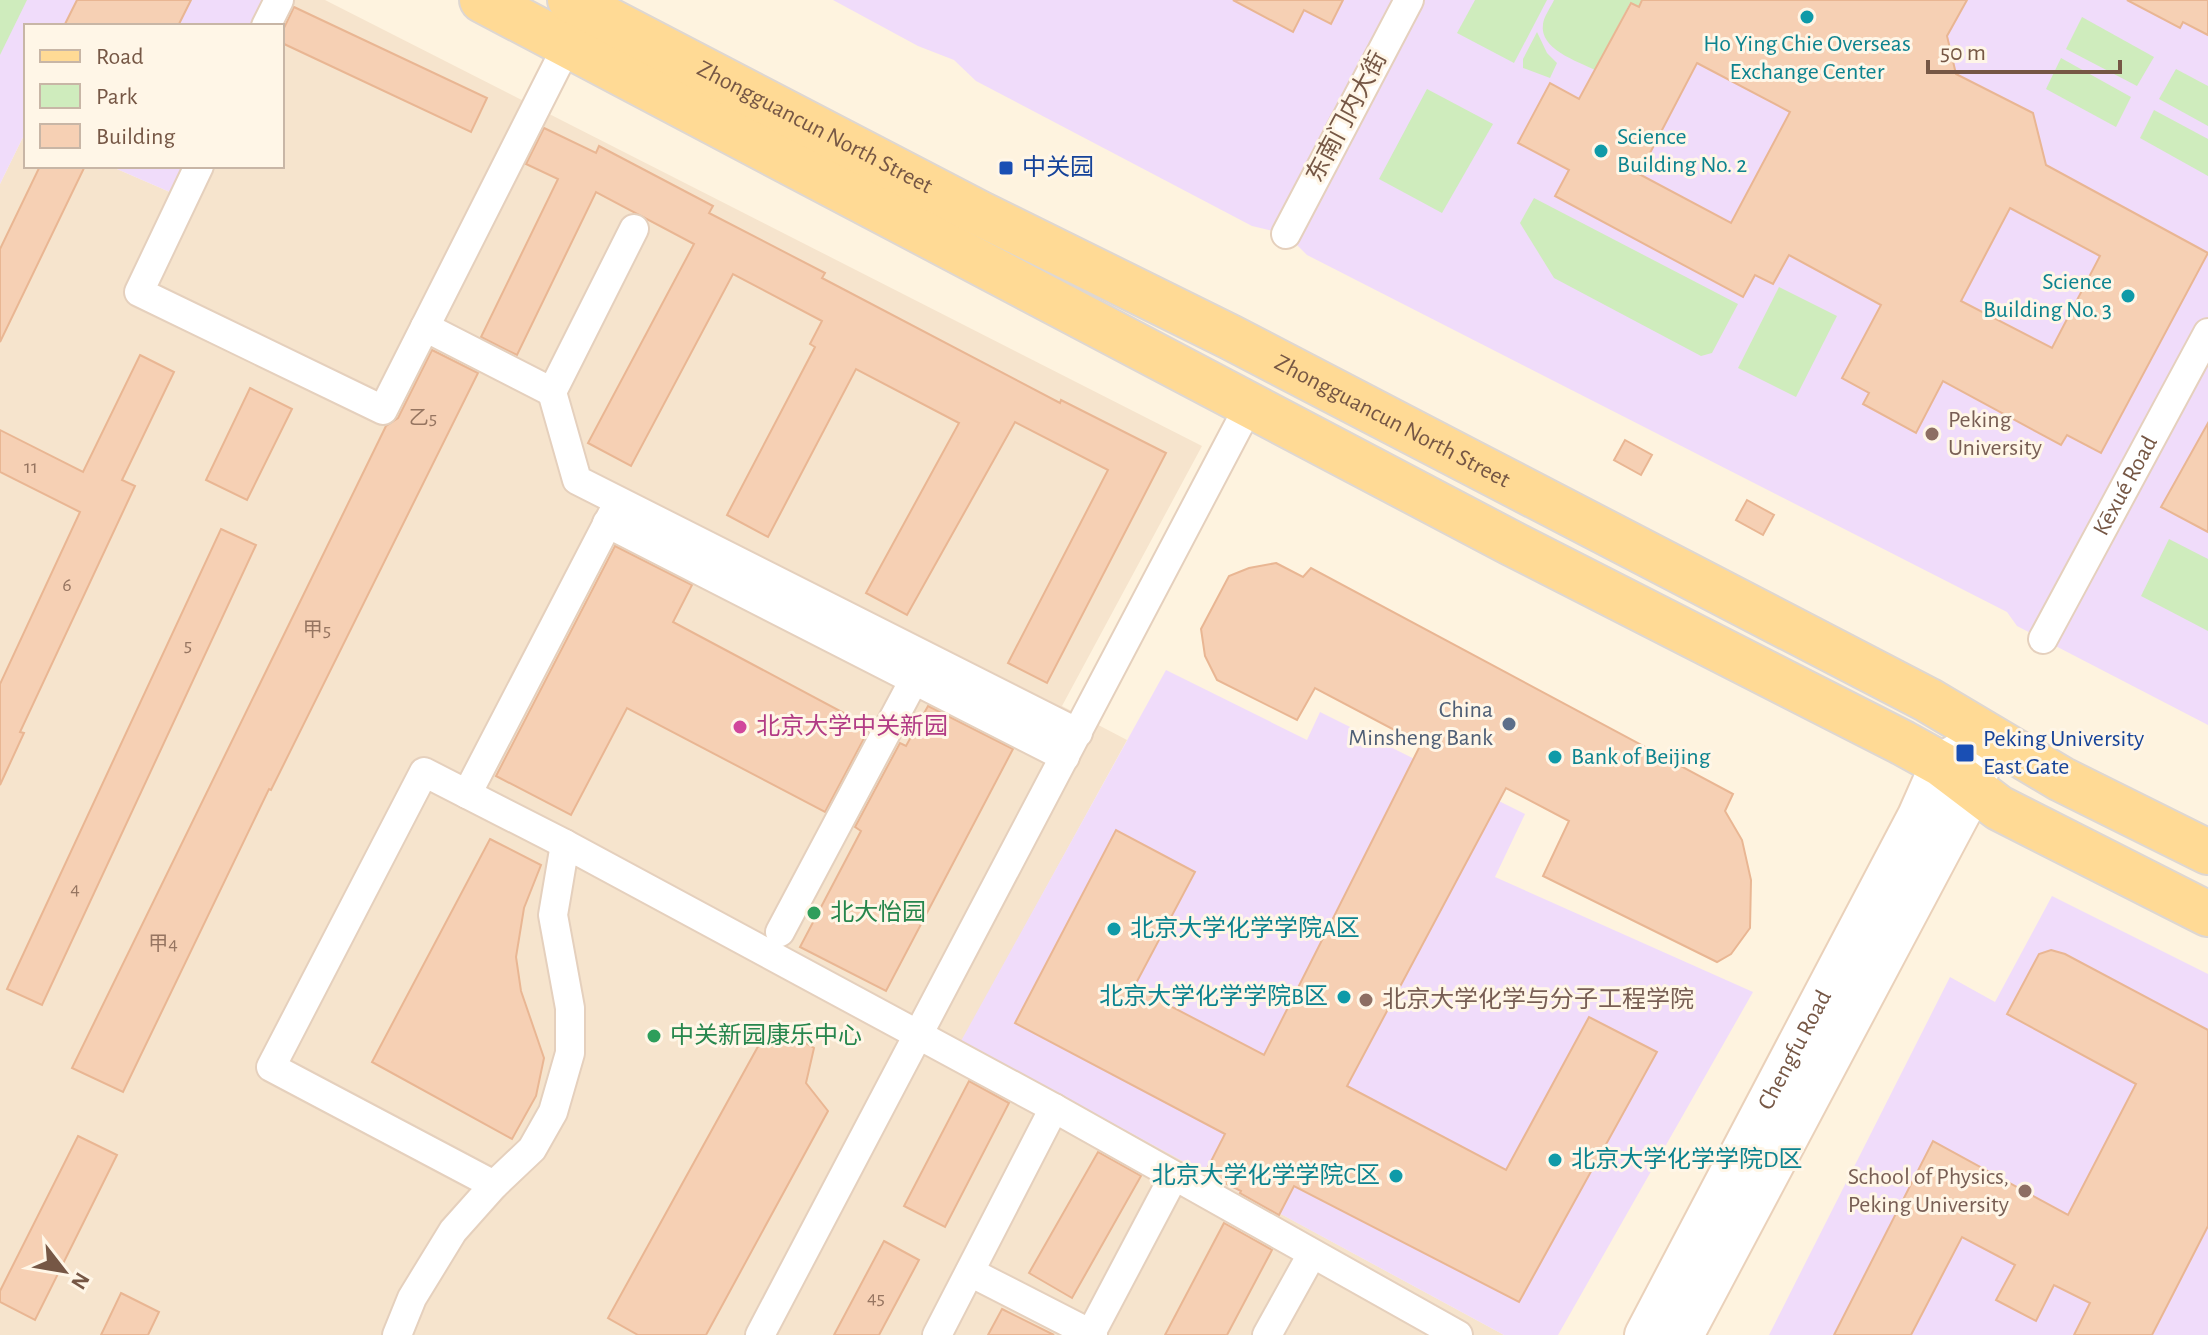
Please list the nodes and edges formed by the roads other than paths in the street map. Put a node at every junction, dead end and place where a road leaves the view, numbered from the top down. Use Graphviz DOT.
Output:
graph roads {
  1 [pos="279,0"];
  2 [pos="482,0"];
  3 [pos="570,0"];
  4 [pos="1409,0"];
  5 [pos="267,24"];
  6 [pos="567,46"];
  7 [pos="198,168"];
  8 [pos="634,229"];
  9 [pos="1286,234"];
  10 [pos="425,327"];
  11 [pos="2208,333"];
  12 [pos="552,392"];
  13 [pos="1250,404"];
  14 [pos="613,512"];
  15 [pos="2043,639"];
  16 [pos="914,680"];
  17 [pos="1988,735"];
  18 [pos="1072,745"];
  19 [pos="1958,775"];
  20 [pos="467,794"];
  21 [pos="565,844"];
  22 [pos="2208,852"];
  23 [pos="2208,914"];
  24 [pos="780,932"];
  25 [pos="919,1036"];
  26 [pos="1054,1108"];
  27 [pos="1174,1176"];
  28 [pos="494,1185"];
  29 [pos="1312,1254"];
  30 [pos="970,1272"];
  31 [pos="397,1335"];
  32 [pos="760,1335"];
  33 [pos="937,1335"];
  34 [pos="1091,1335"];
  35 [pos="1267,1335"];
  36 [pos="1458,1335"];
  37 [pos="1645,1335"];
  38 [pos="1683,1335"];
  1 -- 5 [label="street"];
  2 -- 6 [label="main road, Zhongguancun North Street"];
  3 -- 17 [label="main road, Zhongguancun North Street"];
  4 -- 9 [label="street, 东南门内大街"];
  6 -- 10 [label="street"];
  6 -- 13 [label="main road, Zhongguancun North Street"];
  7 -- 10 [label="street"];
  8 -- 12 [label="street"];
  10 -- 12 [label="street"];
  11 -- 15 [label="street, Kēxué Road"];
  12 -- 14 [label="street"];
  13 -- 18 [label="street"];
  13 -- 19 [label="main road, Zhongguancun North Street"];
  14 -- 16 [label="street"];
  14 -- 18 [label="street"];
  14 -- 20 [label="street"];
  16 -- 18 [label="street"];
  16 -- 24 [label="street"];
  17 -- 19 [label="main road"];
  17 -- 22 [label="main road, Zhongguancun North Street"];
  18 -- 25 [label="street"];
  19 -- 23 [label="main road, Zhongguancun North Street"];
  19 -- 37 [label="main road, Chengfu Road"];
  19 -- 38 [label="main road, Chengfu Road"];
  20 -- 21 [label="street"];
  20 -- 28 [label="street"];
  21 -- 25 [label="street"];
  21 -- 28 [label="street"];
  25 -- 26 [label="street"];
  25 -- 32 [label="street"];
  26 -- 27 [label="street"];
  26 -- 30 [label="street"];
  27 -- 29 [label="street"];
  27 -- 34 [label="street"];
  28 -- 31 [label="street"];
  29 -- 35 [label="street"];
  29 -- 36 [label="street"];
  30 -- 33 [label="street"];
  30 -- 34 [label="street"];
}
